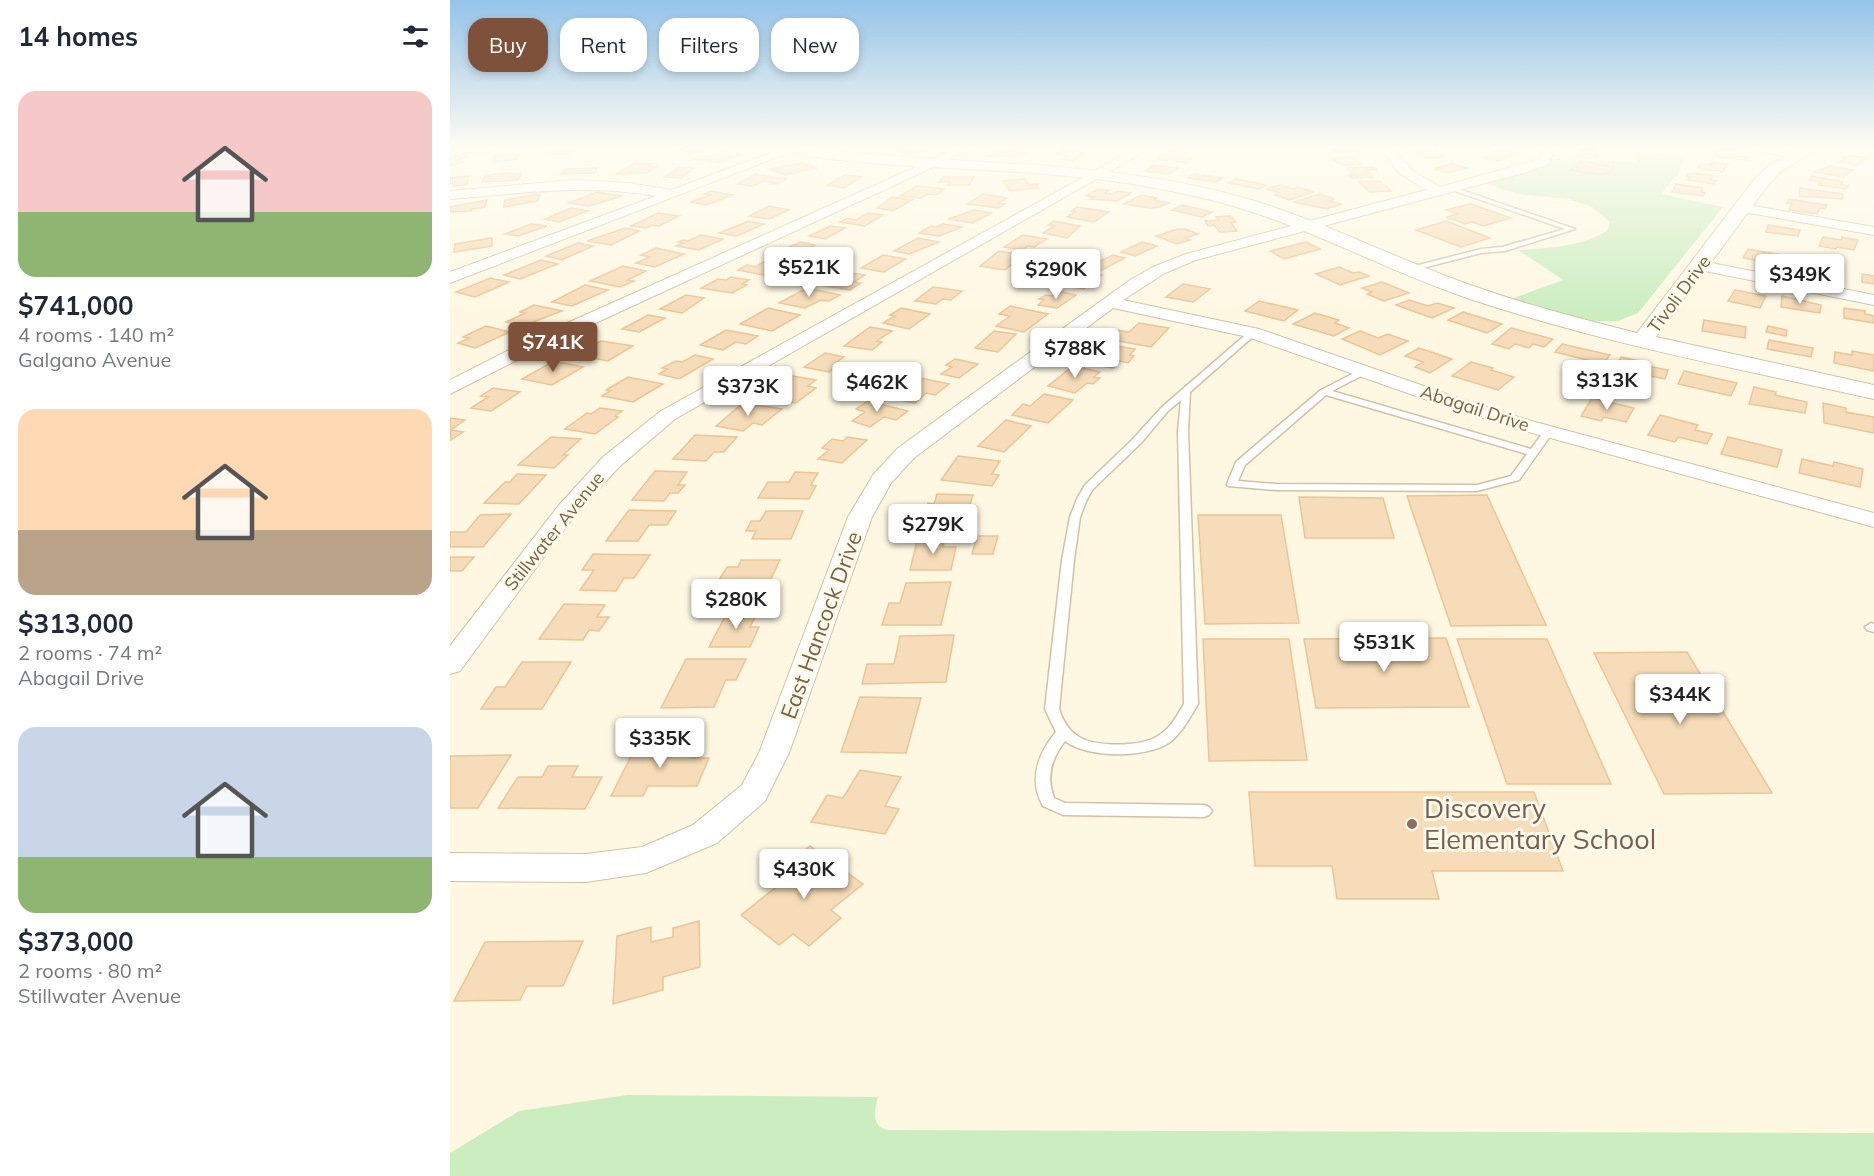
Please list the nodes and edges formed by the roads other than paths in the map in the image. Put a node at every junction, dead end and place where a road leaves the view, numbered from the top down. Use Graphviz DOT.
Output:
graph roads {
  1 [pos="647,203"];
  2 [pos="848,203"];
  3 [pos="1049,203"];
  4 [pos="1241,203"];
  5 [pos="1393,203"];
  6 [pos="1488,203"];
  7 [pos="1747,203"];
  8 [pos="1743,208"];
  9 [pos="1306,226"];
  10 [pos="1874,231"];
  11 [pos="1701,266"];
  12 [pos="450,267"];
  13 [pos="1410,270"];
  14 [pos="467,271"];
  15 [pos="450,278"];
  16 [pos="1874,300"];
  17 [pos="1111,303"];
  18 [pos="1253,333"];
  19 [pos="1643,340"];
  20 [pos="1364,371"];
  21 [pos="450,388"];
  22 [pos="1186,392"];
  23 [pos="1324,392"];
  24 [pos="1874,392"];
  25 [pos="1548,432"];
  26 [pos="1533,453"];
  27 [pos="1874,520"];
  28 [pos="450,665"];
  29 [pos="1064,732"];
  30 [pos="1204,811"];
  31 [pos="450,867"];
  1 -- 14 [label="street"];
  2 -- 21 [label="street"];
  3 -- 28 [label="street, Stillwater Avenue"];
  4 -- 9 [label="street"];
  5 -- 9 [label="street, East Hancock Drive"];
  6 -- 13 [label="lane"];
  7 -- 8 [label="street, Tivoli Drive"];
  8 -- 10 [label="street"];
  8 -- 11 [label="street, Tivoli Drive"];
  9 -- 13 [label="street"];
  9 -- 17 [label="street, East Hancock Drive"];
  11 -- 16 [label="street"];
  11 -- 19 [label="street, Tivoli Drive"];
  12 -- 14 [label="street"];
  13 -- 19 [label="street"];
  14 -- 15 [label="street"];
  17 -- 18 [label="street, Abagail Drive"];
  17 -- 31 [label="street, East Hancock Drive"];
  18 -- 20 [label="street, Abagail Drive"];
  18 -- 22 [label="lane"];
  19 -- 24 [label="street"];
  20 -- 23 [label="lane"];
  20 -- 25 [label="street, Abagail Drive"];
  22 -- 29 [label="lane"];
  22 -- 29 [label="lane"];
  23 -- 26 [label="lane"];
  23 -- 26 [label="lane"];
  25 -- 26 [label="lane"];
  25 -- 27 [label="street, Abagail Drive"];
  29 -- 30 [label="lane"];
}
